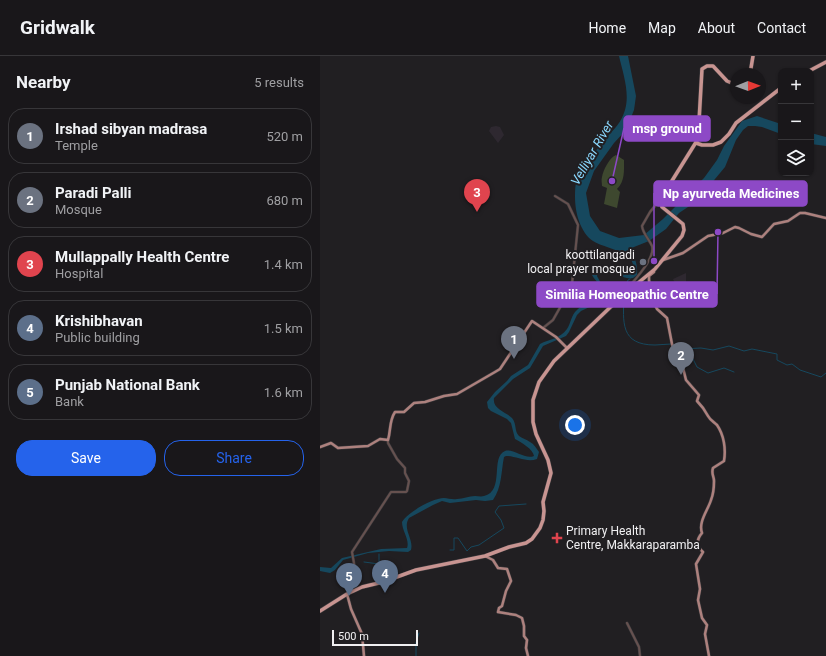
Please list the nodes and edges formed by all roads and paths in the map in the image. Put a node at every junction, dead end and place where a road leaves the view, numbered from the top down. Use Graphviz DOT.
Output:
graph roads {
  1 [pos="753,56"];
  2 [pos="826,63"];
  3 [pos="751,68"];
  4 [pos="814,69"];
  5 [pos="730,82"];
  6 [pos="778,89"];
  7 [pos="699,137"];
  8 [pos="696,144"];
  9 [pos="702,144"];
  10 [pos="556,196"];
  11 [pos="660,200"];
  12 [pos="826,218"];
  13 [pos="663,260"];
  14 [pos="654,270"];
  15 [pos="621,297"];
  16 [pos="543,329"];
  17 [pos="567,348"];
  18 [pos="388,440"];
  19 [pos="320,447"];
  20 [pos="485,556"];
  21 [pos="348,594"];
  22 [pos="320,611"];
  23 [pos="627,623"];
  24 [pos="364,656"];
  25 [pos="528,656"];
  26 [pos="640,656"];
  27 [pos="709,656"];
  1 -- 3 [label="highway"];
  2 -- 4 [label="highway"];
  5 -- 7 [label="highway"];
  6 -- 9 [label="highway"];
  7 -- 8 [label="highway"];
  7 -- 9 [label="highway"];
  8 -- 9 [label="highway"];
  8 -- 11 [label="highway"];
  10 -- 16 [label="street"];
  11 -- 13 [label="highway"];
  11 -- 15 [label="street"];
  12 -- 13 [label="main road"];
  13 -- 14 [label="highway"];
  14 -- 15 [label="highway"];
  14 -- 27 [label="main road"];
  15 -- 17 [label="highway"];
  16 -- 17 [label="main road"];
  16 -- 18 [label="main road"];
  17 -- 20 [label="highway"];
  18 -- 19 [label="main road"];
  18 -- 21 [label="street"];
  20 -- 21 [label="highway"];
  20 -- 25 [label="main road"];
  21 -- 22 [label="highway"];
  21 -- 24 [label="main road"];
  23 -- 26 [label="street"];
}
